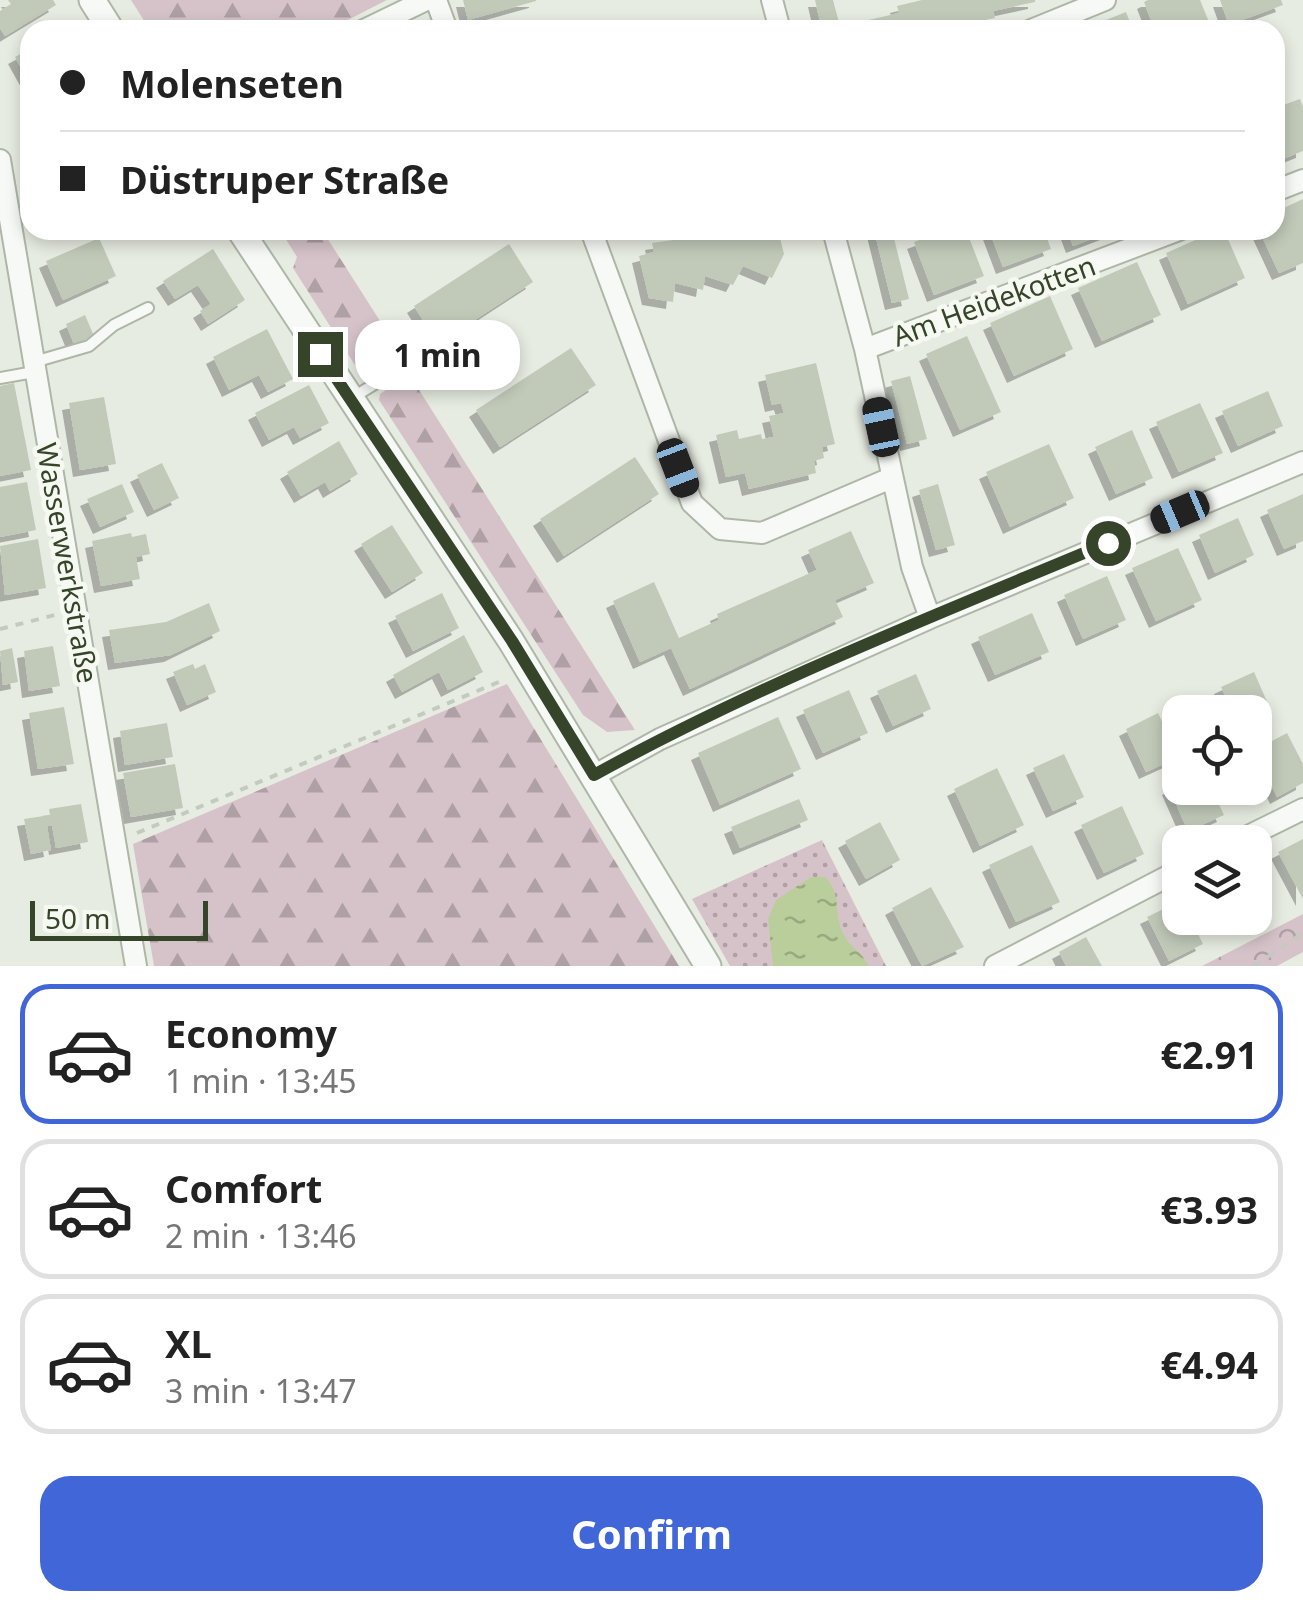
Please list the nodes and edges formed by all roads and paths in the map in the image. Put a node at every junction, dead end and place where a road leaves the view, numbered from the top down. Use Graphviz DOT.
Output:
graph roads {
  1 [pos="426,0"];
  2 [pos="1105,0"];
  3 [pos="385,20"];
  4 [pos="1056,20"];
  5 [pos="0,160"];
  6 [pos="246,240"];
  7 [pos="595,240"];
  8 [pos="836,240"];
  9 [pos="1153,240"];
  10 [pos="148,308"];
  11 [pos="865,349"];
  12 [pos="415,360"];
  13 [pos="34,367"];
  14 [pos="0,378"];
  15 [pos="349,400"];
  16 [pos="1303,462"];
  17 [pos="891,478"];
  18 [pos="74,610"];
  19 [pos="930,618"];
  20 [pos="0,629"];
  21 [pos="529,669"];
  22 [pos="594,775"];
  23 [pos="1303,810"];
  24 [pos="1272,825"];
  25 [pos="116,842"];
  26 [pos="1162,879"];
  27 [pos="1303,933"];
  28 [pos="136,966"];
  29 [pos="708,966"];
  30 [pos="995,966"];
  31 [pos="1254,966"];
  1 -- 3 [label="street"];
  2 -- 4 [label="street"];
  5 -- 13 [label="street, Wasserwerkstraße"];
  6 -- 15 [label="street"];
  7 -- 17 [label="street"];
  8 -- 11 [label="street, Am Heidekotten"];
  9 -- 11 [label="street, Am Heidekotten"];
  10 -- 13 [label="lane"];
  11 -- 17 [label="street, Am Heidekotten"];
  12 -- 15 [label="lane"];
  13 -- 14 [label="lane"];
  13 -- 18 [label="street, Wasserwerkstraße"];
  15 -- 21 [label="street"];
  16 -- 19 [label="street"];
  17 -- 19 [label="street, Am Heidekotten"];
  18 -- 20 [label="path"];
  18 -- 25 [label="street, Wasserwerkstraße"];
  19 -- 22 [label="street"];
  21 -- 22 [label="street"];
  21 -- 25 [label="path"];
  22 -- 29 [label="street"];
  23 -- 24 [label="street"];
  25 -- 28 [label="street, Wasserwerkstraße"];
  26 -- 30 [label="street"];
  27 -- 31 [label="path"];
}
